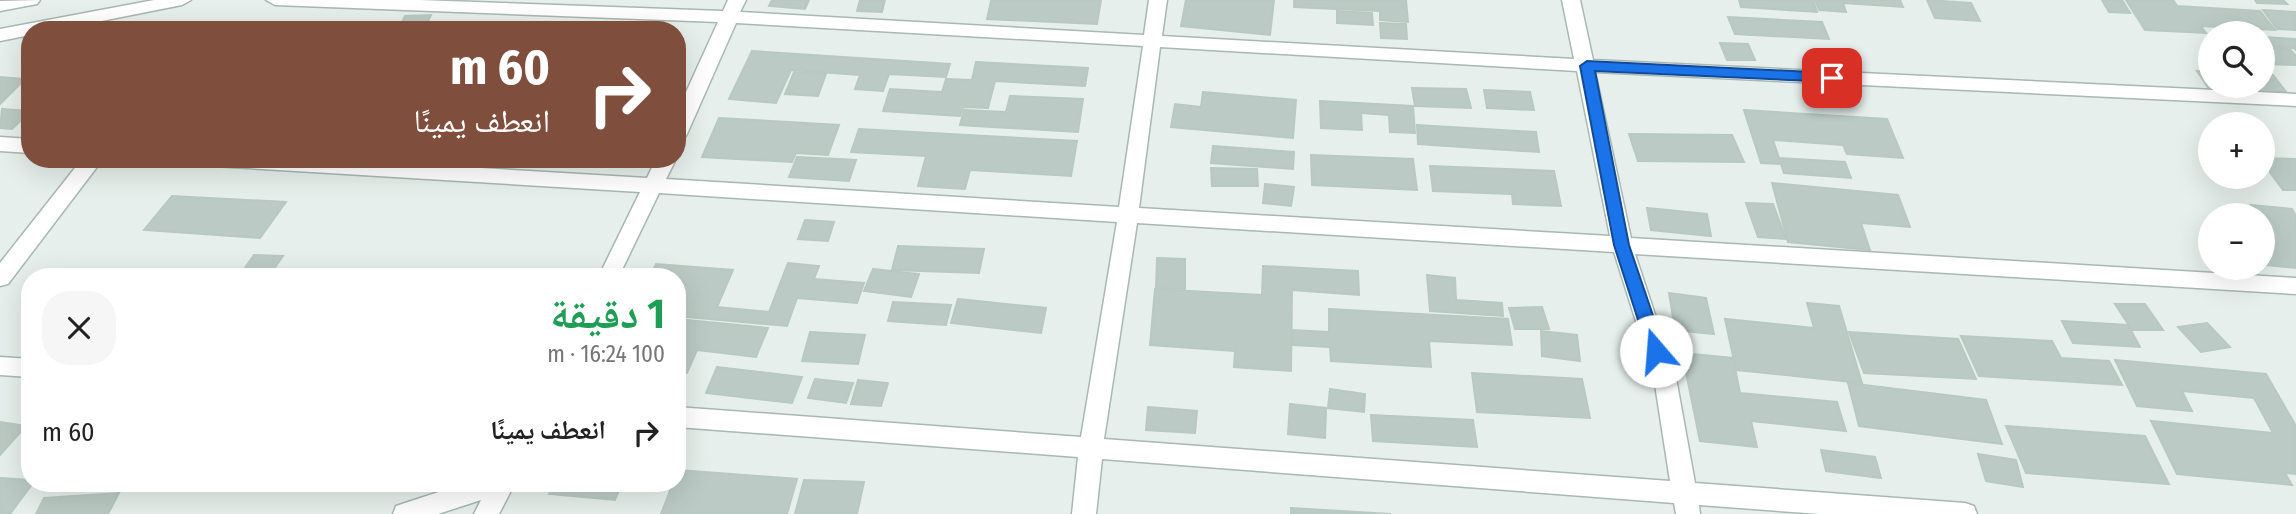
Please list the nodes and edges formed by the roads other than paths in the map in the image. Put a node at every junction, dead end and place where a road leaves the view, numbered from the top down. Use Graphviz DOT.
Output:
graph roads {
  1 [pos="31,0"];
  2 [pos="182,0"];
  3 [pos="275,0"];
  4 [pos="737,0"];
  5 [pos="1158,0"];
  6 [pos="1571,0"];
  7 [pos="0,6"];
  8 [pos="729,17"];
  9 [pos="73,21"];
  10 [pos="21,31"];
  11 [pos="0,35"];
  12 [pos="1152,42"];
  13 [pos="1587,66"];
  14 [pos="2296,100"];
  15 [pos="686,114"];
  16 [pos="0,144"];
  17 [pos="21,145"];
  18 [pos="86,168"];
  19 [pos="354,168"];
  20 [pos="662,168"];
  21 [pos="653,187"];
  22 [pos="1127,215"];
  23 [pos="1622,245"];
  24 [pos="613,268"];
  25 [pos="0,278"];
  26 [pos="2296,286"];
  27 [pos="0,366"];
  28 [pos="21,367"];
  29 [pos="686,418"];
  30 [pos="1091,448"];
  31 [pos="473,492"];
  32 [pos="497,492"];
  33 [pos="1686,504"];
  34 [pos="405,514"];
  35 [pos="486,514"];
  36 [pos="1084,514"];
  37 [pos="1965,514"];
  1 -- 7 [label="street"];
  2 -- 9 [label="street"];
  3 -- 8 [label="street"];
  4 -- 8 [label="street"];
  5 -- 12 [label="street"];
  6 -- 13 [label="street"];
  8 -- 12 [label="street"];
  8 -- 15 [label="street"];
  10 -- 11 [label="street"];
  12 -- 13 [label="street"];
  12 -- 22 [label="street"];
  13 -- 14 [label="street"];
  13 -- 23 [label="street"];
  16 -- 17 [label="street"];
  18 -- 25 [label="street"];
  19 -- 21 [label="street"];
  20 -- 21 [label="street"];
  21 -- 22 [label="street"];
  21 -- 24 [label="street"];
  22 -- 23 [label="street"];
  22 -- 30 [label="street"];
  23 -- 26 [label="street"];
  23 -- 33 [label="street"];
  27 -- 28 [label="street"];
  29 -- 30 [label="street"];
  30 -- 33 [label="street"];
  30 -- 36 [label="street"];
  31 -- 34 [label="street"];
  32 -- 35 [label="street"];
  33 -- 37 [label="street"];
}
